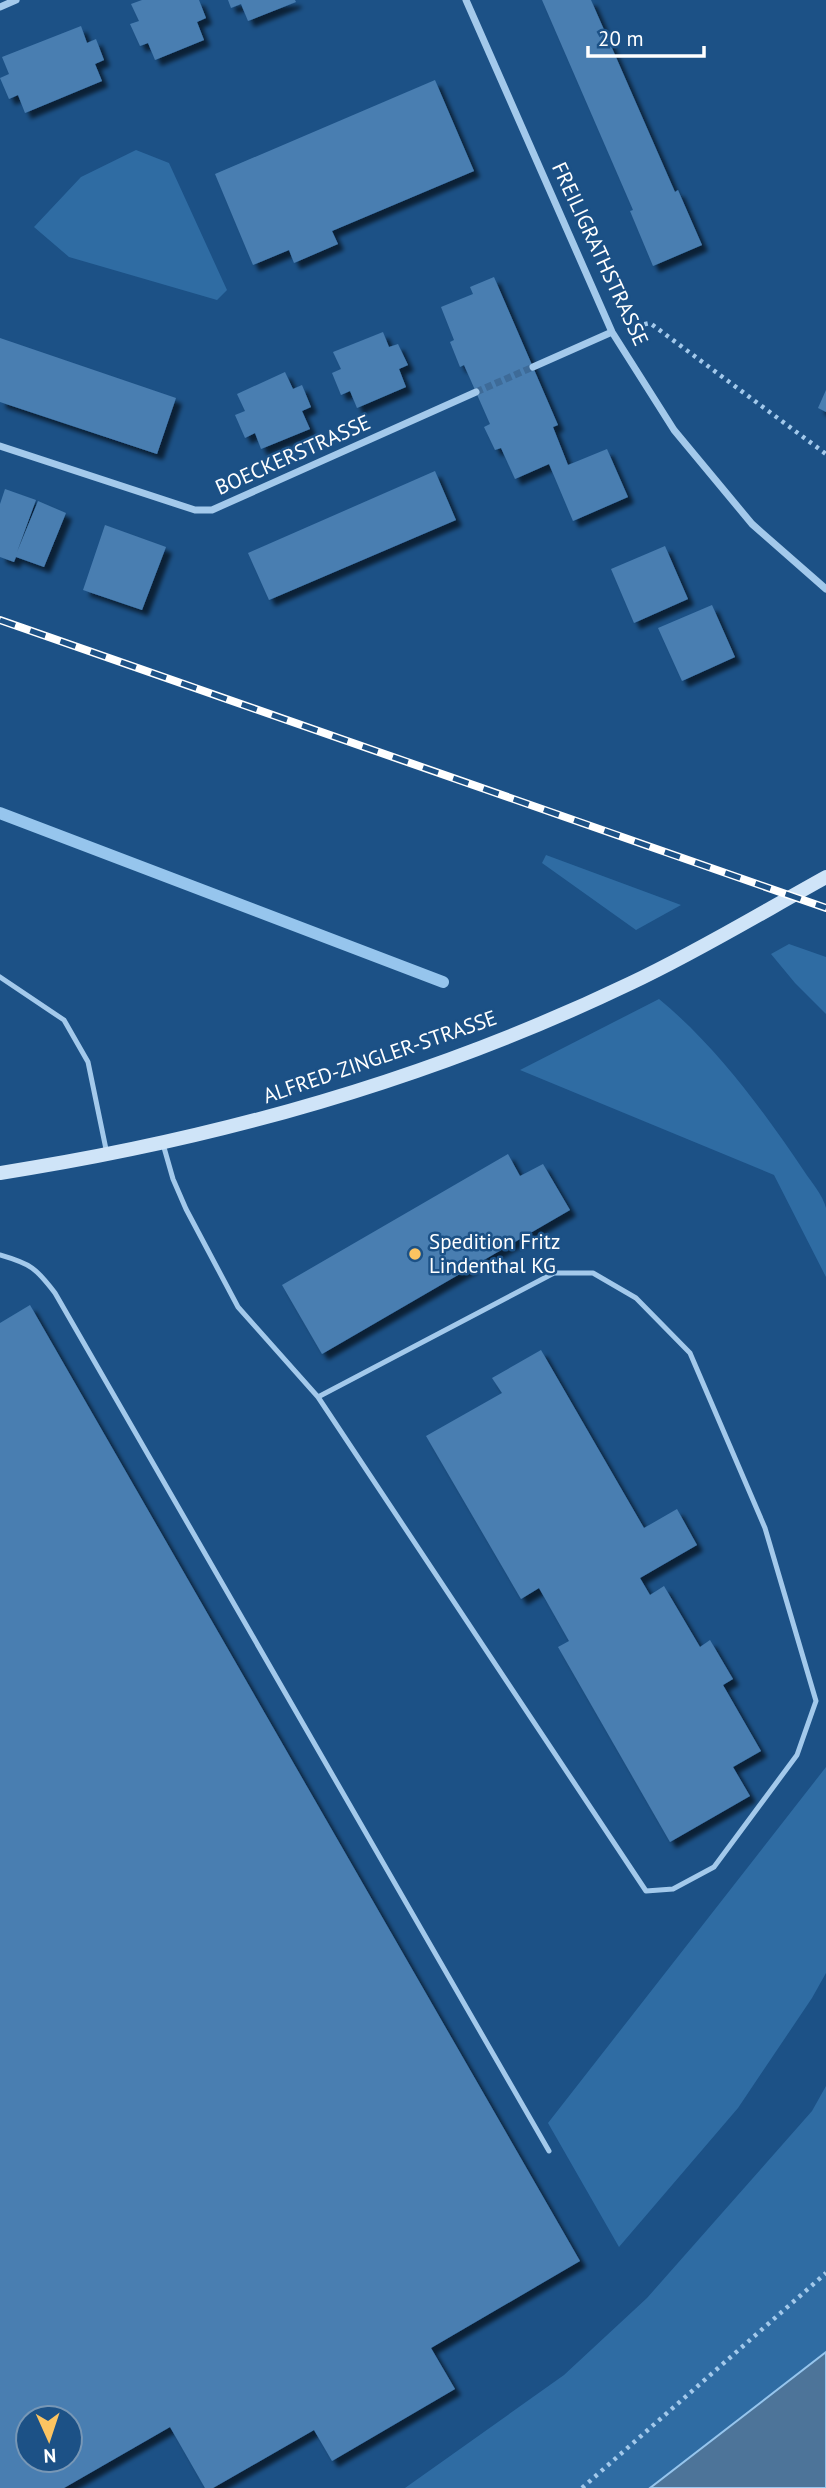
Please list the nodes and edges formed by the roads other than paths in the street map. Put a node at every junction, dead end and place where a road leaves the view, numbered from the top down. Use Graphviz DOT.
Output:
graph roads {
  1 [pos="16,0"];
  2 [pos="466,0"];
  3 [pos="0,7"];
  4 [pos="612,332"];
  5 [pos="533,368"];
  6 [pos="475,392"];
  7 [pos="0,446"];
  8 [pos="826,589"];
  9 [pos="826,877"];
  10 [pos="0,977"];
  11 [pos="163,1144"];
  12 [pos="107,1154"];
  13 [pos="0,1173"];
  14 [pos="0,1255"];
  15 [pos="318,1397"];
  16 [pos="549,2151"];
  1 -- 3 [label="street"];
  2 -- 4 [label="street, FREILIGRATHSTRASSE"];
  4 -- 5 [label="street"];
  4 -- 8 [label="street, FREILIGRATHSTRASSE"];
  6 -- 7 [label="street, BOECKERSTRASSE"];
  9 -- 11 [label="street, ALFRED-ZINGLER-STRASSE"];
  10 -- 12 [label="lane"];
  11 -- 12 [label="street, ALFRED-ZINGLER-STRASSE"];
  11 -- 15 [label="lane"];
  12 -- 13 [label="street, ALFRED-ZINGLER-STRASSE"];
  14 -- 16 [label="lane"];
  15 -- 15 [label="lane"];
}
